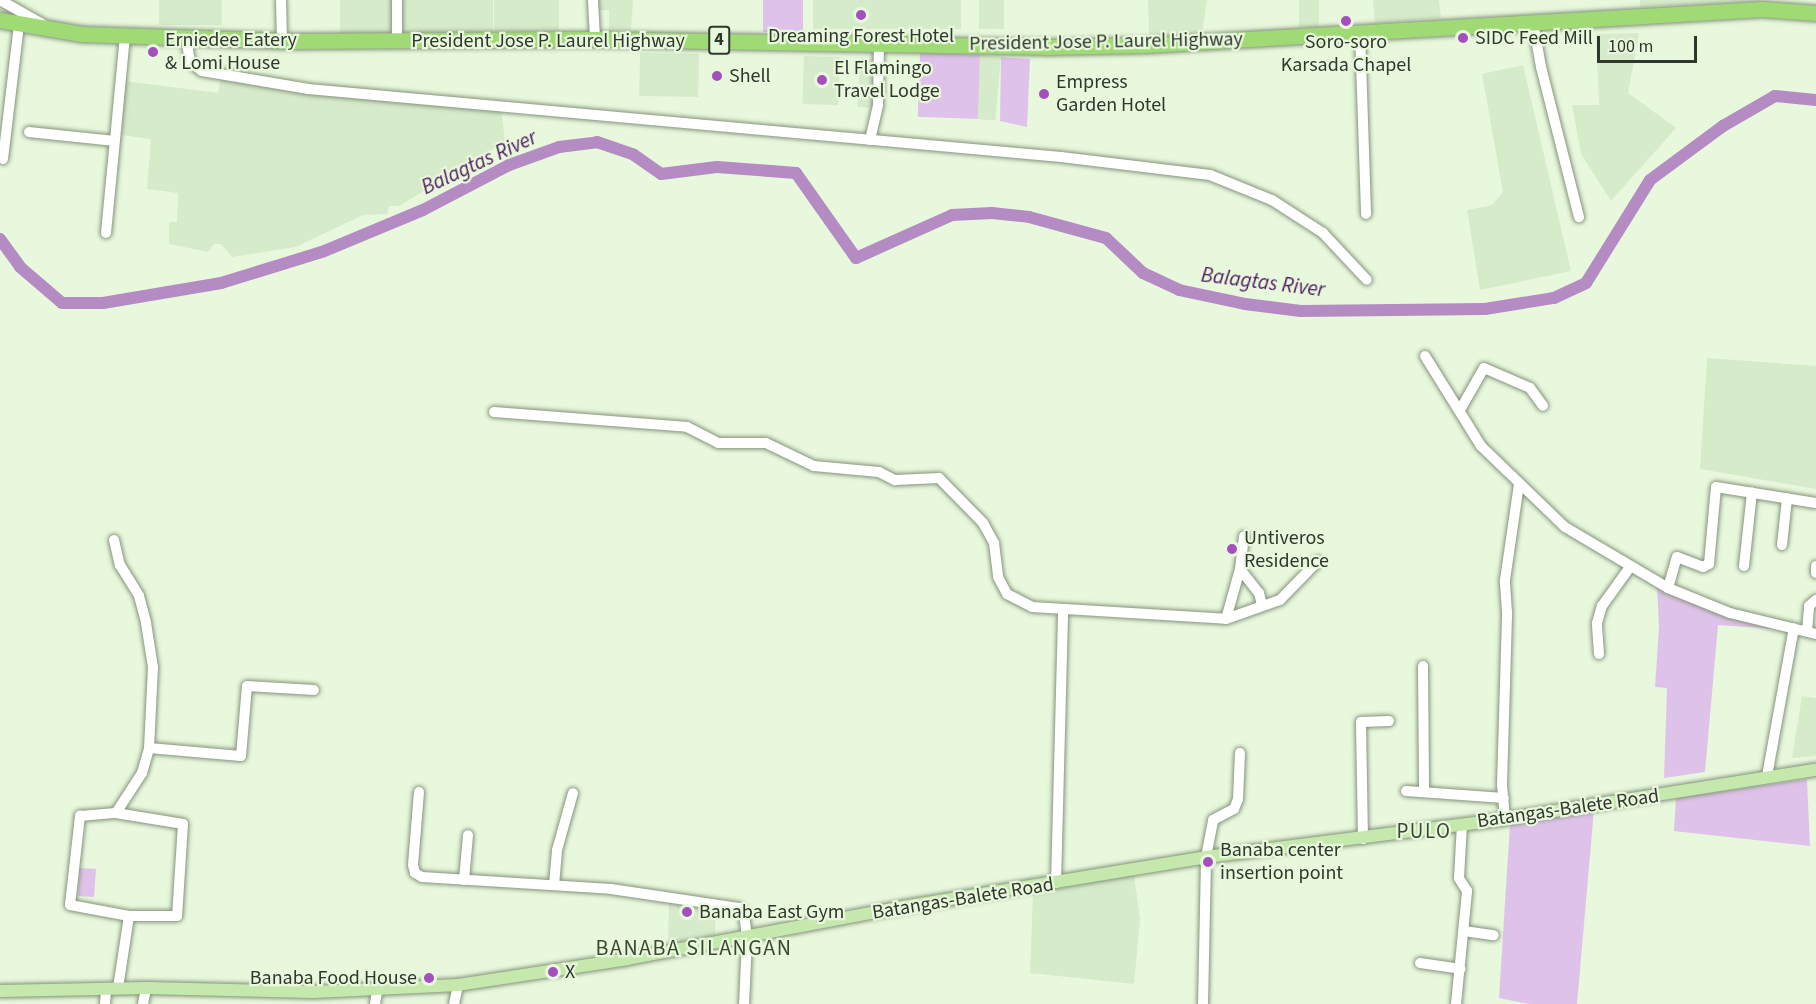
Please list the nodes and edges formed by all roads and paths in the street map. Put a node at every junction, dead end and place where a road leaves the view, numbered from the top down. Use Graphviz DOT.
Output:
graph roads {
  1 [pos="0,0"];
  2 [pos="281,0"];
  3 [pos="397,0"];
  4 [pos="593,0"];
  5 [pos="1816,13"];
  6 [pos="0,20"];
  7 [pos="1533,22"];
  8 [pos="19,25"];
  9 [pos="1360,31"];
  10 [pos="54,32"];
  11 [pos="125,35"];
  12 [pos="186,37"];
  13 [pos="595,39"];
  14 [pos="282,40"];
  15 [pos="397,41"];
  16 [pos="879,43"];
  17 [pos="29,132"];
  18 [pos="870,140"];
  19 [pos="115,141"];
  20 [pos="3,159"];
  21 [pos="1366,214"];
  22 [pos="1579,217"];
  23 [pos="106,234"];
  24 [pos="1367,280"];
  25 [pos="1425,356"];
  26 [pos="1543,406"];
  27 [pos="1460,410"];
  28 [pos="494,412"];
  29 [pos="1519,484"];
  30 [pos="1752,492"];
  31 [pos="1787,498"];
  32 [pos="1816,503"];
  33 [pos="1244,536"];
  34 [pos="114,540"];
  35 [pos="1782,545"];
  36 [pos="1318,561"];
  37 [pos="1744,566"];
  38 [pos="1816,566"];
  39 [pos="1630,567"];
  40 [pos="1240,569"];
  41 [pos="1816,573"];
  42 [pos="1668,588"];
  43 [pos="1816,600"];
  44 [pos="1262,605"];
  45 [pos="1063,611"];
  46 [pos="1226,619"];
  47 [pos="1794,628"];
  48 [pos="1811,633"];
  49 [pos="1599,654"];
  50 [pos="1423,666"];
  51 [pos="314,690"];
  52 [pos="1389,721"];
  53 [pos="149,748"];
  54 [pos="1240,753"];
  55 [pos="1816,770"];
  56 [pos="1767,776"];
  57 [pos="1406,791"];
  58 [pos="419,792"];
  59 [pos="1424,792"];
  60 [pos="573,793"];
  61 [pos="1504,798"];
  62 [pos="116,813"];
  63 [pos="1505,819"];
  64 [pos="1461,825"];
  65 [pos="468,835"];
  66 [pos="1363,839"];
  67 [pos="1206,857"];
  68 [pos="464,880"];
  69 [pos="1056,883"];
  70 [pos="554,885"];
  71 [pos="129,916"];
  72 [pos="1464,931"];
  73 [pos="1494,935"];
  74 [pos="747,939"];
  75 [pos="1420,963"];
  76 [pos="1461,969"];
  77 [pos="458,985"];
  78 [pos="112,988"];
  79 [pos="146,988"];
  80 [pos="0,991"];
  81 [pos="376,998"];
  82 [pos="105,1004"];
  83 [pos="144,1004"];
  84 [pos="454,1004"];
  85 [pos="744,1004"];
  86 [pos="1203,1004"];
  87 [pos="1456,1004"];
  1 -- 10 [label="street"];
  2 -- 14 [label="street"];
  3 -- 15 [label="street"];
  4 -- 13 [label="street"];
  5 -- 7 [label="highway, President Jose P. Laurel Highway / 4"];
  6 -- 8 [label="highway, President Jose P. Laurel Highway / 4"];
  7 -- 9 [label="highway, President Jose P. Laurel Highway / 4"];
  7 -- 22 [label="street"];
  8 -- 10 [label="highway, President Jose P. Laurel Highway / 4"];
  8 -- 20 [label="street"];
  9 -- 16 [label="highway, President Jose P. Laurel Highway / 4"];
  9 -- 21 [label="street"];
  10 -- 11 [label="highway, President Jose P. Laurel Highway / 4"];
  11 -- 12 [label="highway, President Jose P. Laurel Highway / 4"];
  11 -- 19 [label="street"];
  12 -- 14 [label="highway, President Jose P. Laurel Highway / 4"];
  12 -- 18 [label="street"];
  13 -- 15 [label="highway, President Jose P. Laurel Highway / 4"];
  13 -- 16 [label="highway, President Jose P. Laurel Highway / 4"];
  14 -- 15 [label="highway, President Jose P. Laurel Highway / 4"];
  16 -- 18 [label="street"];
  17 -- 19 [label="street"];
  18 -- 24 [label="street"];
  19 -- 23 [label="street"];
  25 -- 27 [label="street"];
  26 -- 27 [label="street"];
  27 -- 29 [label="street"];
  28 -- 45 [label="street"];
  29 -- 39 [label="street"];
  29 -- 61 [label="street"];
  30 -- 31 [label="street"];
  30 -- 37 [label="street"];
  30 -- 42 [label="street"];
  31 -- 32 [label="street"];
  31 -- 35 [label="street"];
  33 -- 40 [label="street"];
  34 -- 53 [label="street"];
  36 -- 44 [label="street"];
  38 -- 41 [label="street"];
  39 -- 42 [label="street"];
  39 -- 49 [label="street"];
  40 -- 44 [label="street"];
  40 -- 46 [label="street"];
  42 -- 47 [label="street"];
  43 -- 48 [label="street"];
  44 -- 46 [label="street"];
  45 -- 46 [label="street"];
  45 -- 69 [label="street"];
  47 -- 48 [label="street"];
  47 -- 56 [label="street"];
  50 -- 59 [label="street"];
  51 -- 53 [label="street"];
  52 -- 66 [label="street"];
  53 -- 62 [label="street"];
  54 -- 67 [label="street"];
  55 -- 56 [label="main road, Batangas-Balete Road"];
  56 -- 63 [label="main road, Batangas-Balete Road"];
  57 -- 59 [label="street"];
  58 -- 68 [label="street"];
  59 -- 61 [label="street"];
  60 -- 70 [label="street"];
  61 -- 63 [label="street"];
  62 -- 71 [label="street"];
  62 -- 71 [label="street"];
  63 -- 64 [label="main road, Batangas-Balete Road"];
  64 -- 66 [label="main road, Batangas-Balete Road"];
  64 -- 72 [label="street"];
  65 -- 68 [label="street"];
  66 -- 67 [label="main road, Batangas-Balete Road"];
  67 -- 69 [label="main road, Batangas-Balete Road"];
  67 -- 86 [label="street"];
  68 -- 70 [label="street"];
  69 -- 74 [label="main road, Batangas-Balete Road"];
  70 -- 74 [label="street"];
  71 -- 78 [label="street"];
  72 -- 73 [label="street"];
  72 -- 76 [label="street"];
  74 -- 77 [label="main road, Batangas-Balete Road"];
  74 -- 85 [label="street"];
  75 -- 76 [label="street"];
  76 -- 87 [label="street"];
  77 -- 81 [label="main road, Batangas-Balete Road"];
  77 -- 84 [label="street"];
  78 -- 79 [label="main road, Batangas-Balete Road"];
  78 -- 80 [label="main road, Batangas-Balete Road"];
  78 -- 82 [label="street"];
  79 -- 81 [label="main road, Batangas-Balete Road"];
  79 -- 83 [label="street"];
}
